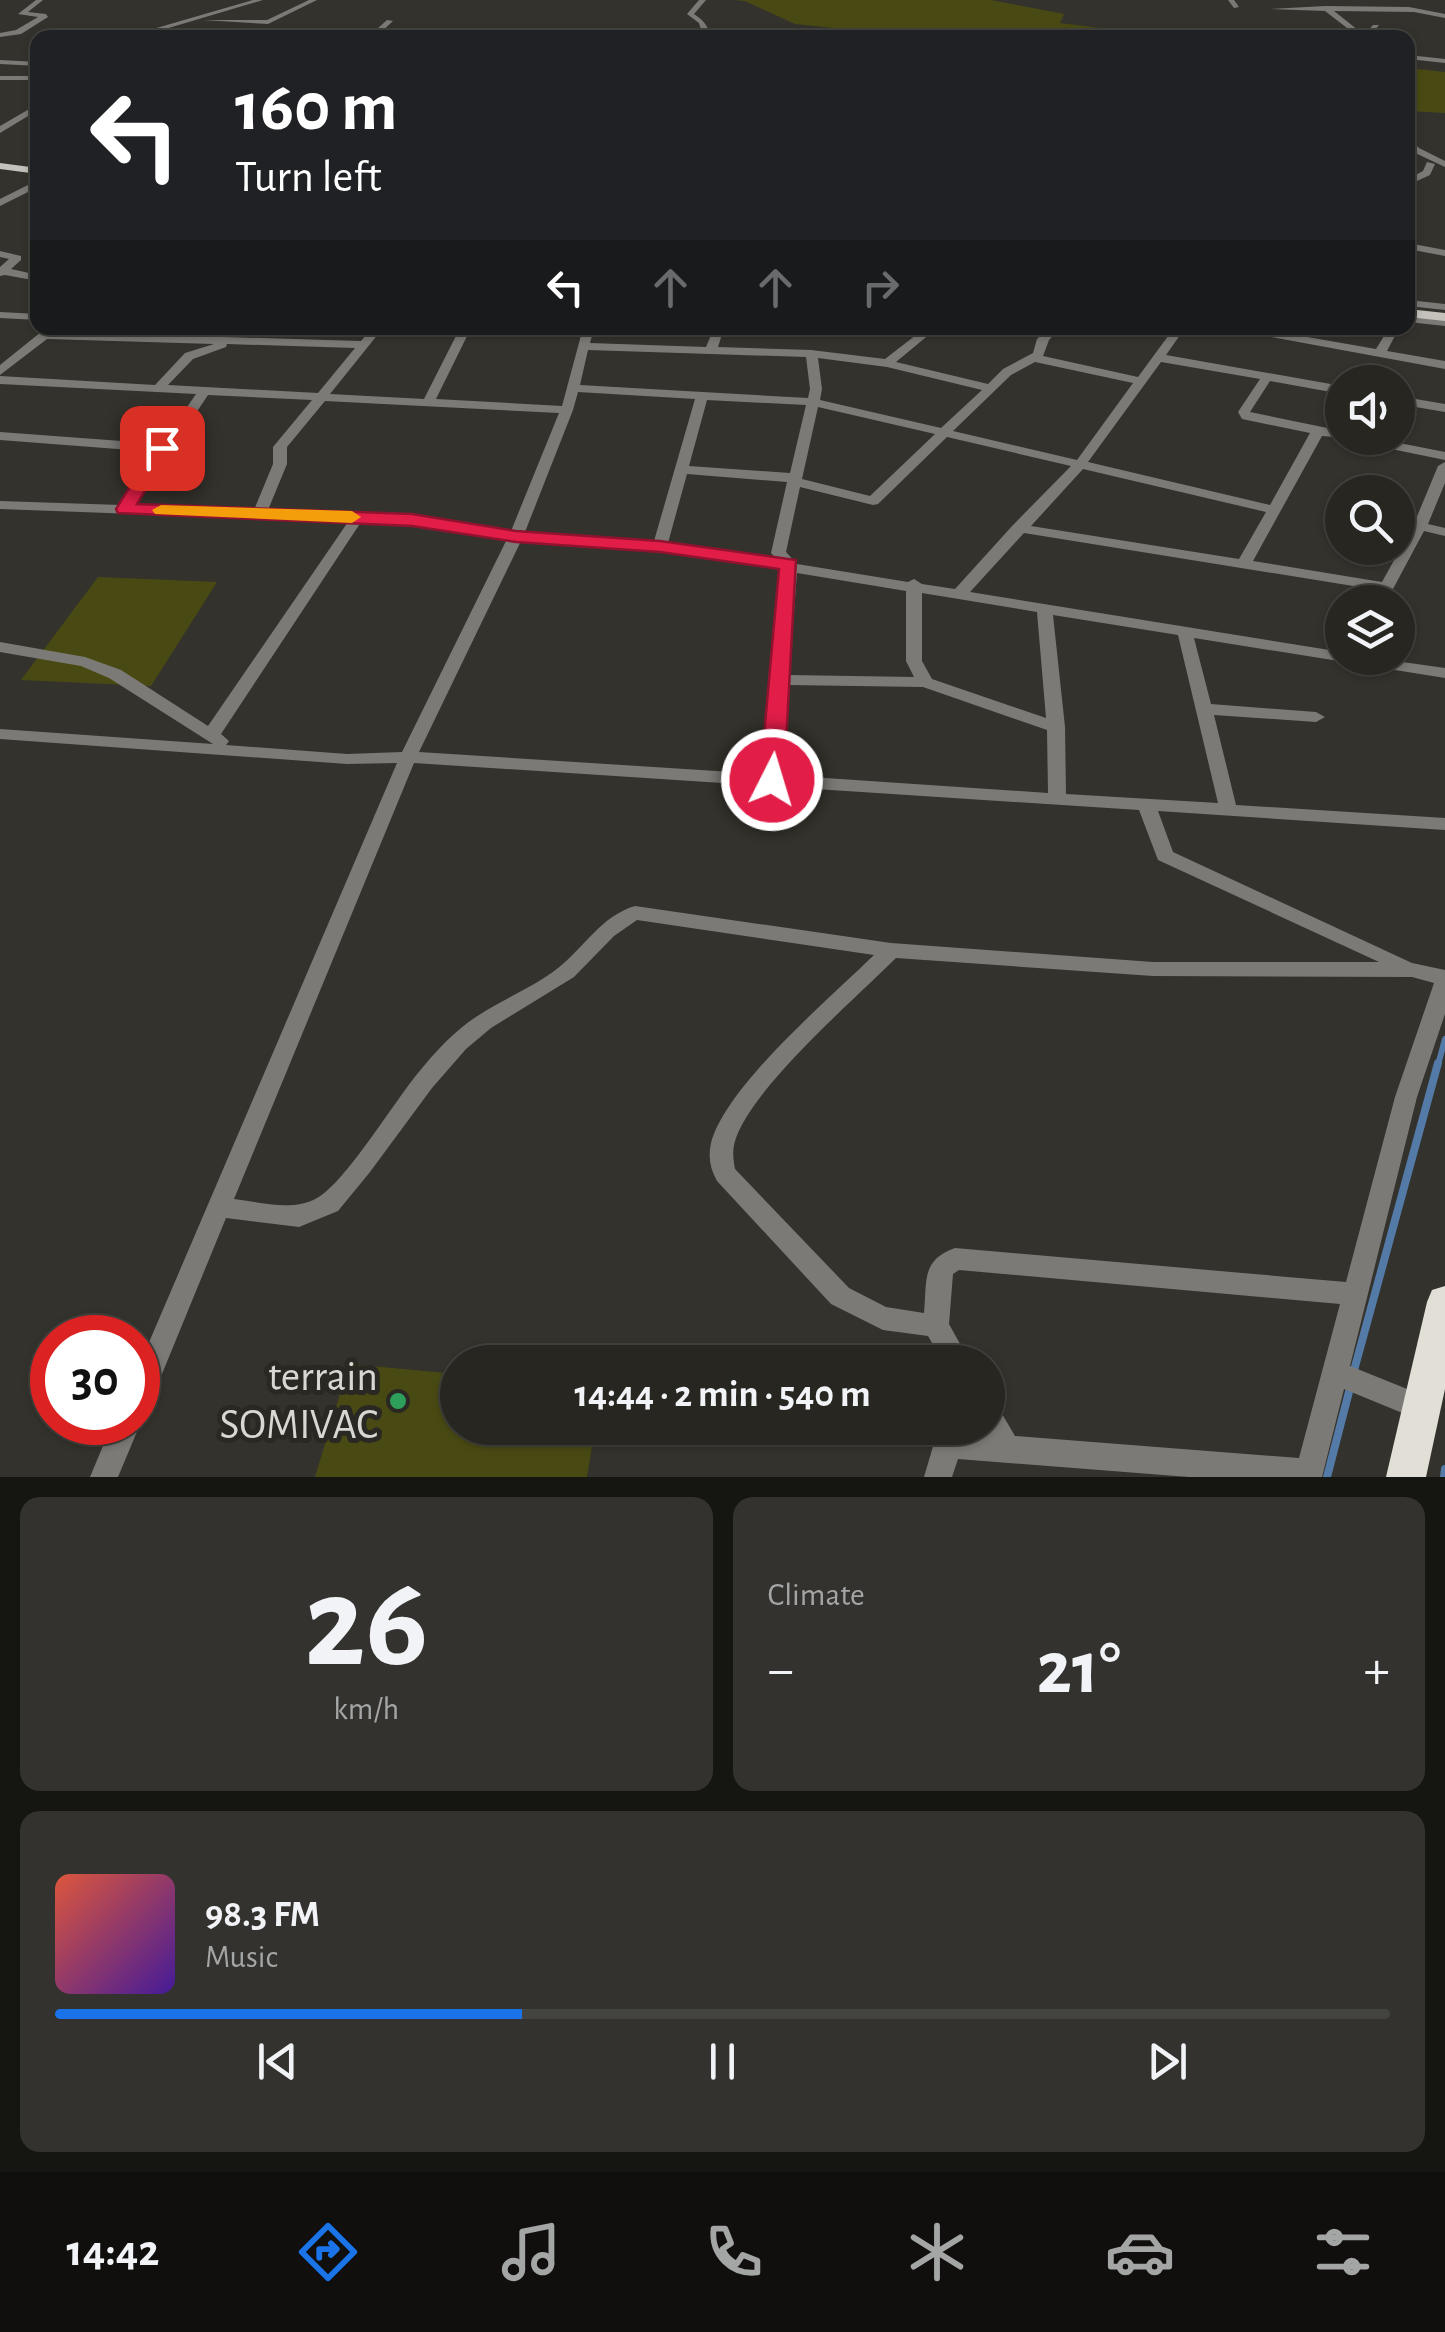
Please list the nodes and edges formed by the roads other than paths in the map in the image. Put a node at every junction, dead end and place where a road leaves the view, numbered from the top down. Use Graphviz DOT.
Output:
graph roads {
  1 [pos="40,0"];
  2 [pos="260,0"];
  3 [pos="314,0"];
  4 [pos="703,0"];
  5 [pos="1370,0"];
  6 [pos="1430,1"];
  7 [pos="1325,8"];
  8 [pos="1445,8"];
  9 [pos="1274,10"];
  10 [pos="1417,10"];
  11 [pos="1445,16"];
  12 [pos="192,20"];
  13 [pos="389,22"];
  14 [pos="1376,27"];
  15 [pos="155,30"];
  16 [pos="380,30"];
  17 [pos="704,30"];
  18 [pos="1354,30"];
  19 [pos="1371,30"];
  20 [pos="0,35"];
  21 [pos="1415,58"];
  22 [pos="0,62"];
  23 [pos="1445,62"];
  24 [pos="30,64"];
  25 [pos="0,78"];
  26 [pos="30,78"];
  27 [pos="30,111"];
  28 [pos="0,130"];
  29 [pos="1415,149"];
  30 [pos="1415,163"];
  31 [pos="0,164"];
  32 [pos="1430,164"];
  33 [pos="1445,165"];
  34 [pos="30,167"];
  35 [pos="1415,179"];
  36 [pos="30,187"];
  37 [pos="0,202"];
  38 [pos="1415,247"];
  39 [pos="1445,253"];
  40 [pos="0,254"];
  41 [pos="2,272"];
  42 [pos="30,277"];
  43 [pos="1415,312"];
  44 [pos="1445,314"];
  45 [pos="0,315"];
  46 [pos="30,317"];
  47 [pos="43,335"];
  48 [pos="89,335"];
  49 [pos="116,335"];
  50 [pos="140,335"];
  51 [pos="172,335"];
  52 [pos="177,335"];
  53 [pos="198,335"];
  54 [pos="373,335"];
  55 [pos="462,335"];
  56 [pos="586,335"];
  57 [pos="717,335"];
  58 [pos="923,335"];
  59 [pos="1049,335"];
  60 [pos="1176,335"];
  61 [pos="1278,335"];
  62 [pos="1390,335"];
  63 [pos="109,337"];
  64 [pos="193,340"];
  65 [pos="232,342"];
  66 [pos="366,346"];
  67 [pos="582,346"];
  68 [pos="710,352"];
  69 [pos="186,353"];
  70 [pos="1380,353"];
  71 [pos="811,354"];
  72 [pos="1034,358"];
  73 [pos="1161,358"];
  74 [pos="887,364"];
  75 [pos="1445,364"];
  76 [pos="0,371"];
  77 [pos="1267,376"];
  78 [pos="0,380"];
  79 [pos="1140,381"];
  80 [pos="1325,387"];
  81 [pos="574,388"];
  82 [pos="990,388"];
  83 [pos="158,389"];
  84 [pos="204,392"];
  85 [pos="326,395"];
  86 [pos="702,395"];
  87 [pos="429,400"];
  88 [pos="813,402"];
  89 [pos="1415,403"];
  90 [pos="1445,408"];
  91 [pos="567,410"];
  92 [pos="1318,431"];
  93 [pos="1325,432"];
  94 [pos="943,433"];
  95 [pos="0,436"];
  96 [pos="162,448"];
  97 [pos="1415,450"];
  98 [pos="1445,456"];
  99 [pos="1079,466"];
  100 [pos="1445,466"];
  101 [pos="681,469"];
  102 [pos="794,479"];
  103 [pos="0,505"];
  104 [pos="125,509"];
  105 [pos="1274,510"];
  106 [pos="259,514"];
  107 [pos="358,517"];
  108 [pos="1420,526"];
  109 [pos="1018,528"];
  110 [pos="1445,532"];
  111 [pos="516,536"];
  112 [pos="660,546"];
  113 [pos="790,564"];
  114 [pos="1244,564"];
  115 [pos="914,584"];
  116 [pos="1337,585"];
  117 [pos="1388,585"];
  118 [pos="961,592"];
  119 [pos="1044,607"];
  120 [pos="1184,632"];
  121 [pos="0,647"];
  122 [pos="1325,654"];
  123 [pos="1415,668"];
  124 [pos="1445,673"];
  125 [pos="780,680"];
  126 [pos="925,682"];
  127 [pos="1205,708"];
  128 [pos="1316,717"];
  129 [pos="1056,727"];
  130 [pos="0,734"];
  131 [pos="211,735"];
  132 [pos="233,750"];
  133 [pos="408,757"];
  134 [pos="772,780"];
  135 [pos="1057,799"];
  136 [pos="1148,807"];
  137 [pos="1229,812"];
  138 [pos="1445,824"];
  139 [pos="892,950"];
  140 [pos="1412,970"];
  141 [pos="1445,980"];
  142 [pos="220,1207"];
  143 [pos="1352,1294"];
  144 [pos="1445,1302"];
  145 [pos="936,1326"];
  146 [pos="947,1345"];
  147 [pos="160,1347"];
  148 [pos="1333,1372"];
  149 [pos="1422,1408"];
  150 [pos="118,1445"];
  151 [pos="1004,1445"];
  152 [pos="1006,1449"];
  153 [pos="1309,1475"];
  154 [pos="104,1477"];
  155 [pos="938,1477"];
  156 [pos="1406,1477"];
  1 -- 20 [label="street"];
  2 -- 12 [label="street"];
  3 -- 12 [label="street"];
  4 -- 17 [label="street"];
  5 -- 10 [label="street"];
  6 -- 8 [label="street"];
  7 -- 9 [label="street"];
  7 -- 10 [label="street"];
  7 -- 18 [label="street"];
  10 -- 11 [label="street"];
  12 -- 15 [label="street"];
  13 -- 16 [label="street"];
  14 -- 19 [label="street"];
  21 -- 23 [label="street"];
  22 -- 24 [label="street"];
  25 -- 26 [label="street"];
  27 -- 28 [label="street"];
  29 -- 33 [label="street"];
  30 -- 32 [label="street"];
  31 -- 34 [label="main road"];
  32 -- 33 [label="street"];
  32 -- 35 [label="street"];
  36 -- 37 [label="street"];
  38 -- 39 [label="street"];
  40 -- 41 [label="street"];
  41 -- 42 [label="street"];
  43 -- 44 [label="main road"];
  45 -- 46 [label="street"];
  47 -- 76 [label="street"];
  48 -- 63 [label="street"];
  49 -- 63 [label="street"];
  50 -- 63 [label="street"];
  51 -- 69 [label="street"];
  52 -- 64 [label="street"];
  53 -- 64 [label="street"];
  54 -- 66 [label="street"];
  55 -- 87 [label="street"];
  56 -- 67 [label="street"];
  57 -- 68 [label="street"];
  58 -- 74 [label="street"];
  59 -- 72 [label="street"];
  60 -- 73 [label="street"];
  61 -- 70 [label="street"];
  62 -- 70 [label="street"];
  64 -- 65 [label="street"];
  64 -- 69 [label="street"];
  65 -- 66 [label="street"];
  65 -- 69 [label="street"];
  66 -- 85 [label="street"];
  67 -- 68 [label="street"];
  67 -- 81 [label="street"];
  68 -- 71 [label="street"];
  69 -- 83 [label="street"];
  70 -- 75 [label="street"];
  71 -- 74 [label="street"];
  71 -- 88 [label="street"];
  72 -- 79 [label="street"];
  72 -- 82 [label="street"];
  73 -- 77 [label="street"];
  73 -- 79 [label="street"];
  74 -- 82 [label="street"];
  77 -- 80 [label="street"];
  77 -- 92 [label="street"];
  78 -- 83 [label="street"];
  79 -- 99 [label="street"];
  81 -- 86 [label="street"];
  81 -- 91 [label="street"];
  82 -- 94 [label="street"];
  83 -- 84 [label="street"];
  84 -- 85 [label="street"];
  84 -- 96 [label="street"];
  85 -- 87 [label="street"];
  85 -- 106 [label="street"];
  86 -- 88 [label="street"];
  86 -- 101 [label="street"];
  87 -- 91 [label="street"];
  88 -- 94 [label="street"];
  88 -- 102 [label="street"];
  89 -- 90 [label="street"];
  91 -- 111 [label="street"];
  92 -- 93 [label="street"];
  92 -- 105 [label="street"];
  94 -- 99 [label="street"];
  94 -- 102 [label="street"];
  95 -- 96 [label="street"];
  96 -- 104 [label="street"];
  97 -- 98 [label="street"];
  99 -- 105 [label="street"];
  99 -- 109 [label="street"];
  100 -- 108 [label="street"];
  101 -- 102 [label="street"];
  101 -- 112 [label="street"];
  102 -- 113 [label="street"];
  103 -- 104 [label="street"];
  104 -- 106 [label="street"];
  105 -- 114 [label="street"];
  106 -- 107 [label="street"];
  107 -- 111 [label="street"];
  107 -- 131 [label="street"];
  108 -- 110 [label="street"];
  108 -- 117 [label="street"];
  109 -- 114 [label="street"];
  109 -- 118 [label="street"];
  111 -- 112 [label="street"];
  111 -- 133 [label="street"];
  112 -- 113 [label="street"];
  113 -- 115 [label="street"];
  113 -- 125 [label="street"];
  114 -- 116 [label="street"];
  115 -- 118 [label="street"];
  115 -- 126 [label="street"];
  118 -- 119 [label="street"];
  119 -- 120 [label="street"];
  119 -- 129 [label="street"];
  120 -- 122 [label="street"];
  120 -- 127 [label="street"];
  121 -- 131 [label="street"];
  123 -- 124 [label="street"];
  125 -- 126 [label="street"];
  125 -- 134 [label="street"];
  126 -- 129 [label="street"];
  127 -- 128 [label="street"];
  127 -- 137 [label="street"];
  129 -- 135 [label="street"];
  130 -- 132 [label="street"];
  131 -- 132 [label="street"];
  132 -- 133 [label="street"];
  133 -- 134 [label="street"];
  133 -- 142 [label="street"];
  134 -- 135 [label="street"];
  135 -- 136 [label="street"];
  136 -- 137 [label="street"];
  136 -- 140 [label="street"];
  137 -- 138 [label="street"];
  139 -- 140 [label="street"];
  139 -- 142 [label="street"];
  139 -- 145 [label="street"];
  140 -- 141 [label="street"];
  141 -- 143 [label="street"];
  142 -- 147 [label="street"];
  143 -- 145 [label="street"];
  143 -- 148 [label="street"];
  144 -- 149 [label="highway"];
  145 -- 146 [label="street"];
  148 -- 149 [label="street"];
  148 -- 153 [label="street"];
  149 -- 156 [label="highway"];
  150 -- 154 [label="street"];
  151 -- 152 [label="street"];
  152 -- 153 [label="street"];
  152 -- 155 [label="street"];
}
